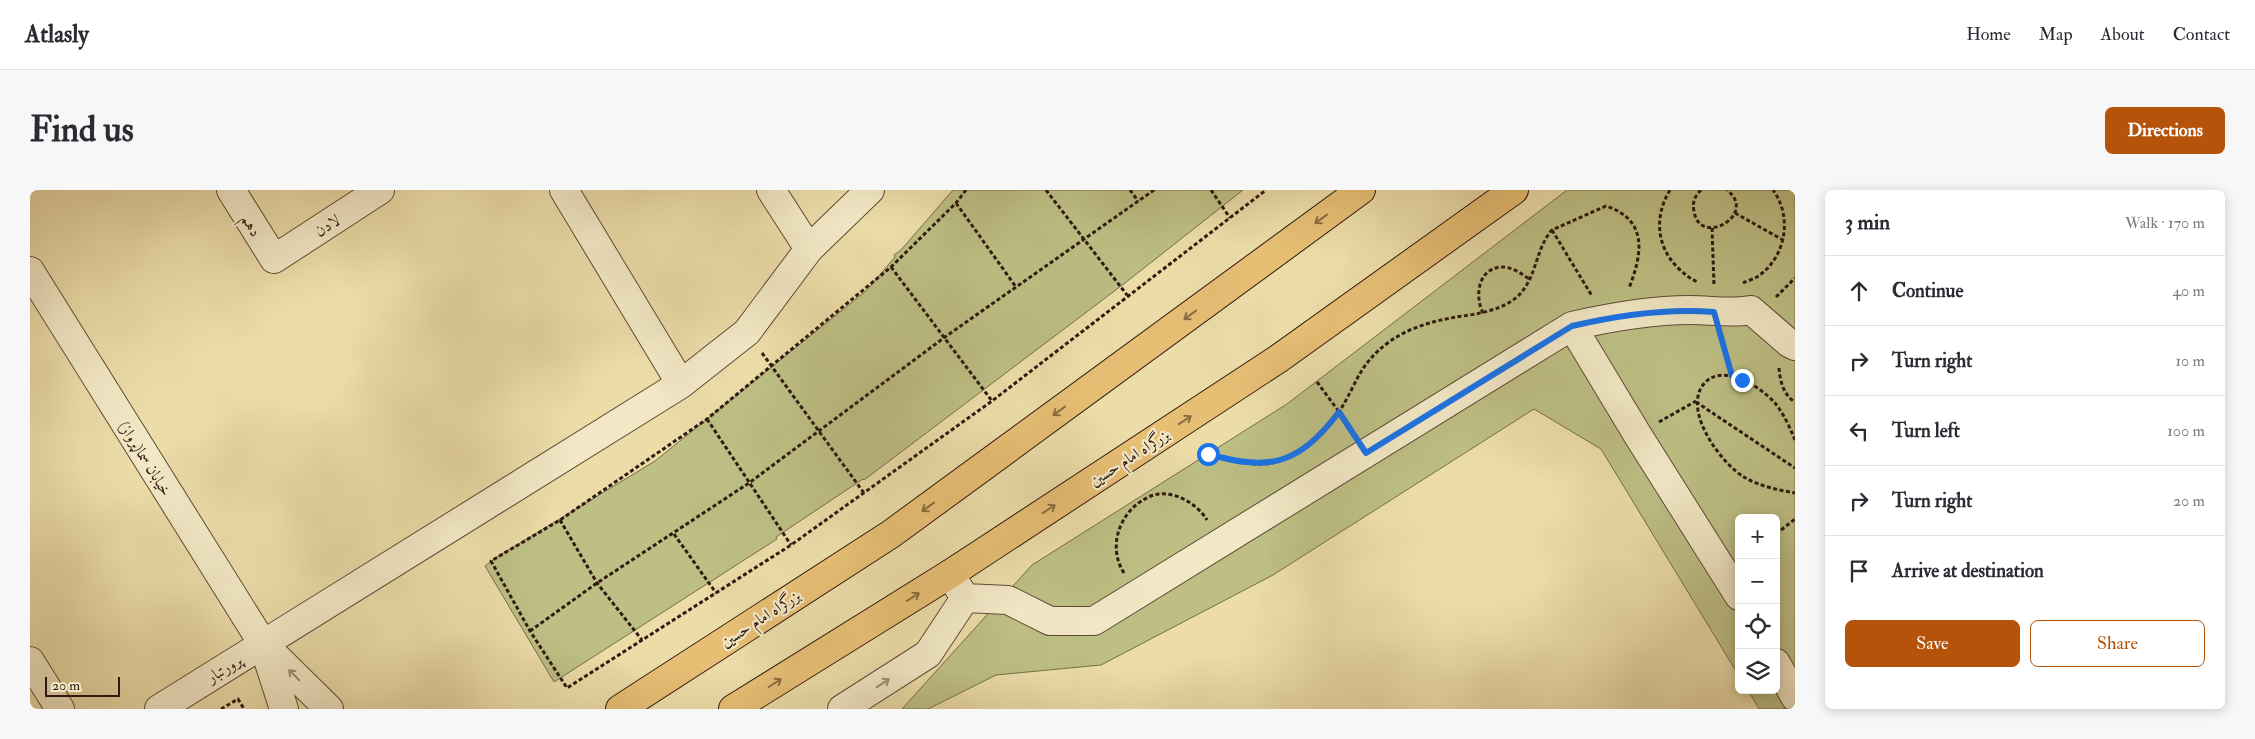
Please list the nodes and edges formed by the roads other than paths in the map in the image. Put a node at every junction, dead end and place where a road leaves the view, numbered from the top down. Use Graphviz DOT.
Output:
graph roads {
  1 [pos="231,190"];
  2 [pos="380,190"];
  3 [pos="564,190"];
  4 [pos="771,190"];
  5 [pos="870,190"];
  6 [pos="1361,190"];
  7 [pos="1514,190"];
  8 [pos="809,249"];
  9 [pos="274,260"];
  10 [pos="30,272"];
  11 [pos="1572,326"];
  12 [pos="1788,354"];
  13 [pos="681,384"];
  14 [pos="950,574"];
  15 [pos="1735,590"];
  16 [pos="965,598"];
  17 [pos="263,644"];
  18 [pos="30,661"];
  19 [pos="1780,670"];
  20 [pos="1795,697"];
  21 [pos="60,709"];
  22 [pos="159,709"];
  23 [pos="284,709"];
  24 [pos="329,709"];
  25 [pos="620,709"];
  26 [pos="733,709"];
  27 [pos="842,709"];
  1 -- 9 [label="street, دهم"];
  2 -- 9 [label="street, لادن"];
  3 -- 13 [label="street"];
  4 -- 8 [label="street"];
  5 -- 8 [label="street, پرورتبار"];
  6 -- 25 [label="highway, بزرگراه امام حسین, one-way"];
  14 -- 7 [label="highway, بزرگراه امام حسین, one-way"];
  8 -- 13 [label="street, پرورتبار"];
  10 -- 17 [label="street, خیابان سما(پرواز)"];
  11 -- 12 [label="street"];
  11 -- 15 [label="street"];
  11 -- 16 [label="street"];
  13 -- 17 [label="street, پرورتبار"];
  14 -- 16 [label="street"];
  26 -- 14 [label="highway, بزرگراه امام حسین, one-way"];
  27 -- 16 [label="street, one-way"];
  17 -- 22 [label="street, پرورتبار"];
  17 -- 23 [label="street"];
  24 -- 17 [label="street, one-way"];
  18 -- 21 [label="street"];
  19 -- 20 [label="street"];
}
